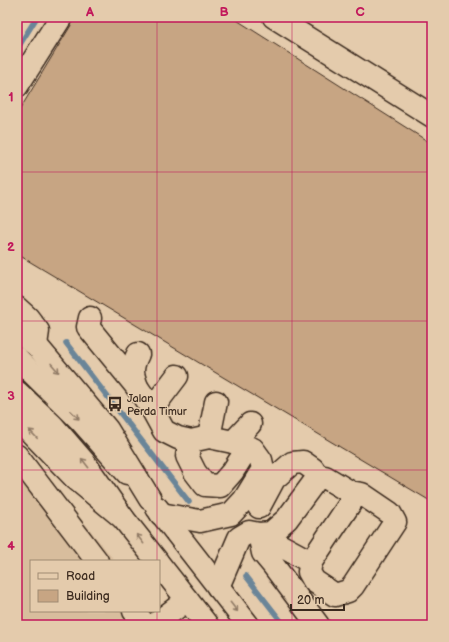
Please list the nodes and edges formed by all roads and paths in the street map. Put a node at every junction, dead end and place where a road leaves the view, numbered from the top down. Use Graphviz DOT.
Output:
graph roads {
  1 [pos="61,17"];
  2 [pos="274,17"];
  3 [pos="17,86"];
  4 [pos="432,116"];
  5 [pos="17,308"];
  6 [pos="90,318"];
  7 [pos="17,332"];
  8 [pos="36,345"];
  9 [pos="138,354"];
  10 [pos="17,358"];
  11 [pos="176,376"];
  12 [pos="136,387"];
  13 [pos="17,392"];
  14 [pos="216,402"];
  15 [pos="152,409"];
  16 [pos="17,418"];
  17 [pos="250,424"];
  18 [pos="200,439"];
  19 [pos="239,444"];
  20 [pos="17,456"];
  21 [pos="318,477"];
  22 [pos="350,492"];
  23 [pos="156,506"];
  24 [pos="259,507"];
  25 [pos="123,518"];
  26 [pos="200,521"];
  27 [pos="259,534"];
  28 [pos="184,542"];
  29 [pos="95,560"];
  30 [pos="155,560"];
  31 [pos="228,561"];
  32 [pos="311,562"];
  33 [pos="160,565"];
  34 [pos="202,565"];
  35 [pos="218,586"];
  36 [pos="187,600"];
  37 [pos="135,612"];
  38 [pos="145,625"];
  39 [pos="154,625"];
  40 [pos="206,625"];
  41 [pos="248,625"];
  42 [pos="318,625"];
  1 -- 3 [label="street"];
  2 -- 4 [label="street"];
  5 -- 8 [label="street"];
  6 -- 12 [label="street"];
  7 -- 8 [label="street"];
  8 -- 23 [label="street, one-way"];
  9 -- 12 [label="street"];
  10 -- 23 [label="street, one-way"];
  11 -- 15 [label="street"];
  12 -- 15 [label="street"];
  25 -- 13 [label="street, one-way"];
  14 -- 18 [label="street"];
  15 -- 18 [label="street"];
  25 -- 16 [label="street, one-way"];
  17 -- 19 [label="street"];
  18 -- 19 [label="street"];
  18 -- 19 [label="street"];
  19 -- 26 [label="street"];
  20 -- 29 [label="street"];
  21 -- 22 [label="street"];
  21 -- 24 [label="street"];
  21 -- 27 [label="street"];
  22 -- 32 [label="street"];
  22 -- 32 [label="street"];
  23 -- 26 [label="street"];
  23 -- 28 [label="street"];
  30 -- 25 [label="street, one-way"];
  26 -- 28 [label="street"];
  27 -- 31 [label="street"];
  27 -- 32 [label="street"];
  27 -- 42 [label="street"];
  28 -- 34 [label="street"];
  31 -- 34 [label="street"];
  31 -- 35 [label="street"];
  33 -- 36 [label="street"];
  34 -- 35 [label="street"];
  35 -- 41 [label="street, one-way"];
  36 -- 39 [label="street"];
  36 -- 40 [label="street"];
  37 -- 38 [label="street"];
}
